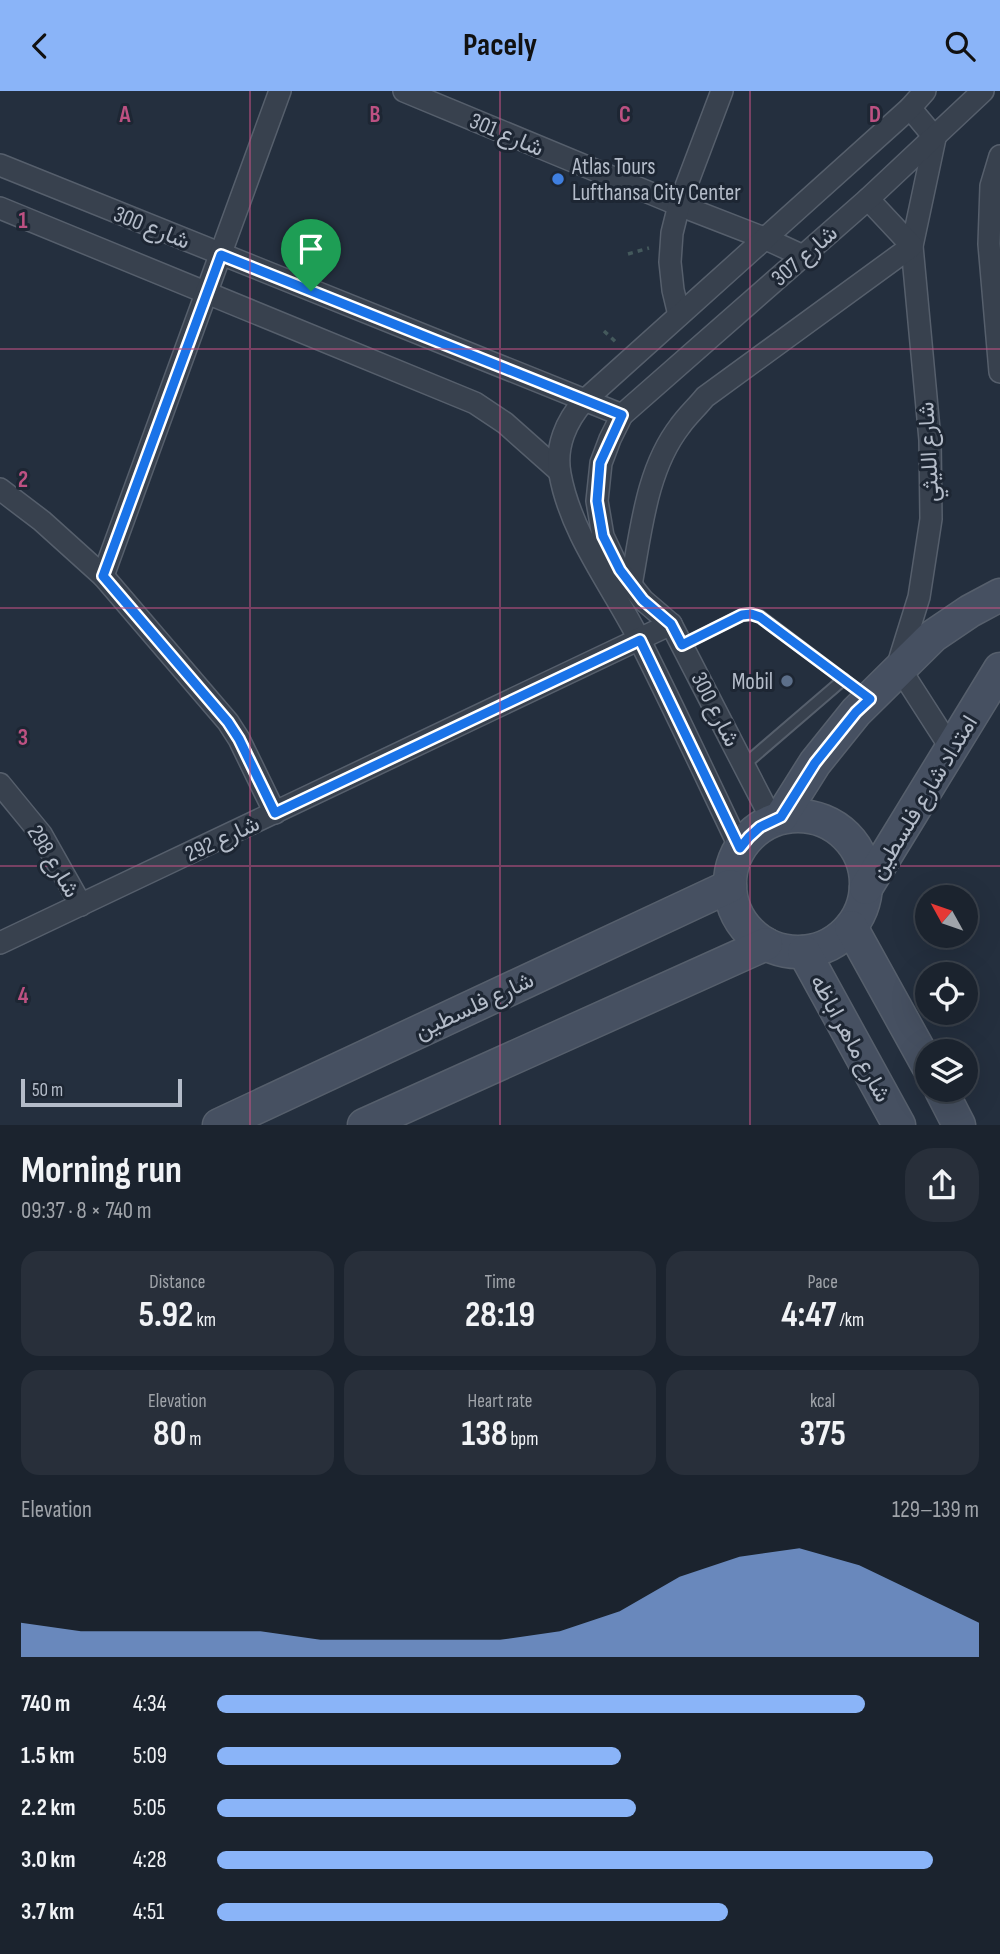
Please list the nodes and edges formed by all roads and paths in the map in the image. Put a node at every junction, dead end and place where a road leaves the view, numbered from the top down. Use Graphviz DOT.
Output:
graph roads {
  1 [pos="280,91"];
  2 [pos="404,91"];
  3 [pos="722,91"];
  4 [pos="925,91"];
  5 [pos="983,91"];
  6 [pos="910,108"];
  7 [pos="935,138"];
  8 [pos="1000,156"];
  9 [pos="0,165"];
  10 [pos="868,199"];
  11 [pos="679,205"];
  12 [pos="0,208"];
  13 [pos="764,238"];
  14 [pos="912,246"];
  15 [pos="221,255"];
  16 [pos="803,256"];
  17 [pos="207,293"];
  18 [pos="679,315"];
  19 [pos="1000,372"];
  20 [pos="584,401"];
  21 [pos="622,415"];
  22 [pos="559,471"];
  23 [pos="0,489"];
  24 [pos="103,576"];
  25 [pos="631,585"];
  26 [pos="1000,595"];
  27 [pos="671,624"];
  28 [pos="640,640"];
  29 [pos="682,645"];
  30 [pos="900,669"];
  31 [pos="1000,669"];
  32 [pos="844,680"];
  33 [pos="870,699"];
  34 [pos="952,750"];
  35 [pos="744,765"];
  36 [pos="0,784"];
  37 [pos="275,813"];
  38 [pos="777,819"];
  39 [pos="740,848"];
  40 [pos="730,887"];
  41 [pos="866,888"];
  42 [pos="81,905"];
  43 [pos="851,927"];
  44 [pos="0,943"];
  45 [pos="766,944"];
  46 [pos="804,952"];
  47 [pos="915,1043"];
  48 [pos="947,1102"];
  49 [pos="219,1125"];
  50 [pos="364,1125"];
  51 [pos="899,1125"];
  52 [pos="959,1125"];
  1 -- 15 [label="street"];
  2 -- 11 [label="street, شارع 301"];
  3 -- 11 [label="street"];
  4 -- 6 [label="street, شارع 307"];
  5 -- 7 [label="street, شارع 307"];
  6 -- 7 [label="street"];
  6 -- 13 [label="street, شارع 307"];
  7 -- 10 [label="street, شارع 307"];
  7 -- 14 [label="street, شارع الليثي"];
  8 -- 19 [label="street"];
  9 -- 15 [label="street, شارع 300"];
  10 -- 14 [label="street"];
  10 -- 16 [label="street, شارع 307"];
  11 -- 13 [label="street, شارع 301"];
  11 -- 18 [label="street"];
  12 -- 17 [label="street, شارع 300"];
  13 -- 16 [label="street, شارع 301"];
  13 -- 18 [label="street, شارع 307"];
  14 -- 25 [label="street"];
  14 -- 30 [label="street, شارع الليثي"];
  15 -- 17 [label="street"];
  15 -- 20 [label="street, شارع 300"];
  16 -- 21 [label="street, شارع 307"];
  17 -- 22 [label="street, شارع 300"];
  17 -- 24 [label="street"];
  18 -- 20 [label="street, شارع 307"];
  20 -- 21 [label="street"];
  20 -- 22 [label="street, شارع 300"];
  21 -- 25 [label="street, شارع 300"];
  22 -- 28 [label="street, شارع 300"];
  23 -- 24 [label="street"];
  24 -- 37 [label="street"];
  25 -- 27 [label="street, شارع 300"];
  26 -- 30 [label="street"];
  27 -- 28 [label="street, شارع 292"];
  27 -- 29 [label="street, شارع 300"];
  28 -- 37 [label="street, شارع 292"];
  28 -- 39 [label="street, شارع 300"];
  29 -- 32 [label="lane"];
  29 -- 35 [label="street, شارع 300"];
  30 -- 33 [label="street"];
  30 -- 34 [label="street"];
  31 -- 34 [label="street, امتداد شارع فلسطين"];
  32 -- 33 [label="lane"];
  32 -- 35 [label="lane"];
  33 -- 38 [label="street"];
  34 -- 41 [label="street, امتداد شارع فلسطين"];
  35 -- 38 [label="street, شارع 300"];
  36 -- 42 [label="street, شارع 298"];
  37 -- 42 [label="street, شارع 292"];
  38 -- 39 [label="street"];
  38 -- 41 [label="street"];
  39 -- 40 [label="street"];
  40 -- 45 [label="street"];
  40 -- 49 [label="street, شارع فلسطين"];
  41 -- 43 [label="street"];
  42 -- 44 [label="street, شارع 292"];
  43 -- 46 [label="street"];
  43 -- 47 [label="street"];
  45 -- 46 [label="street"];
  45 -- 50 [label="street"];
  46 -- 51 [label="street, شارع ماهر اباظه"];
  48 -- 52 [label="street"];
}
